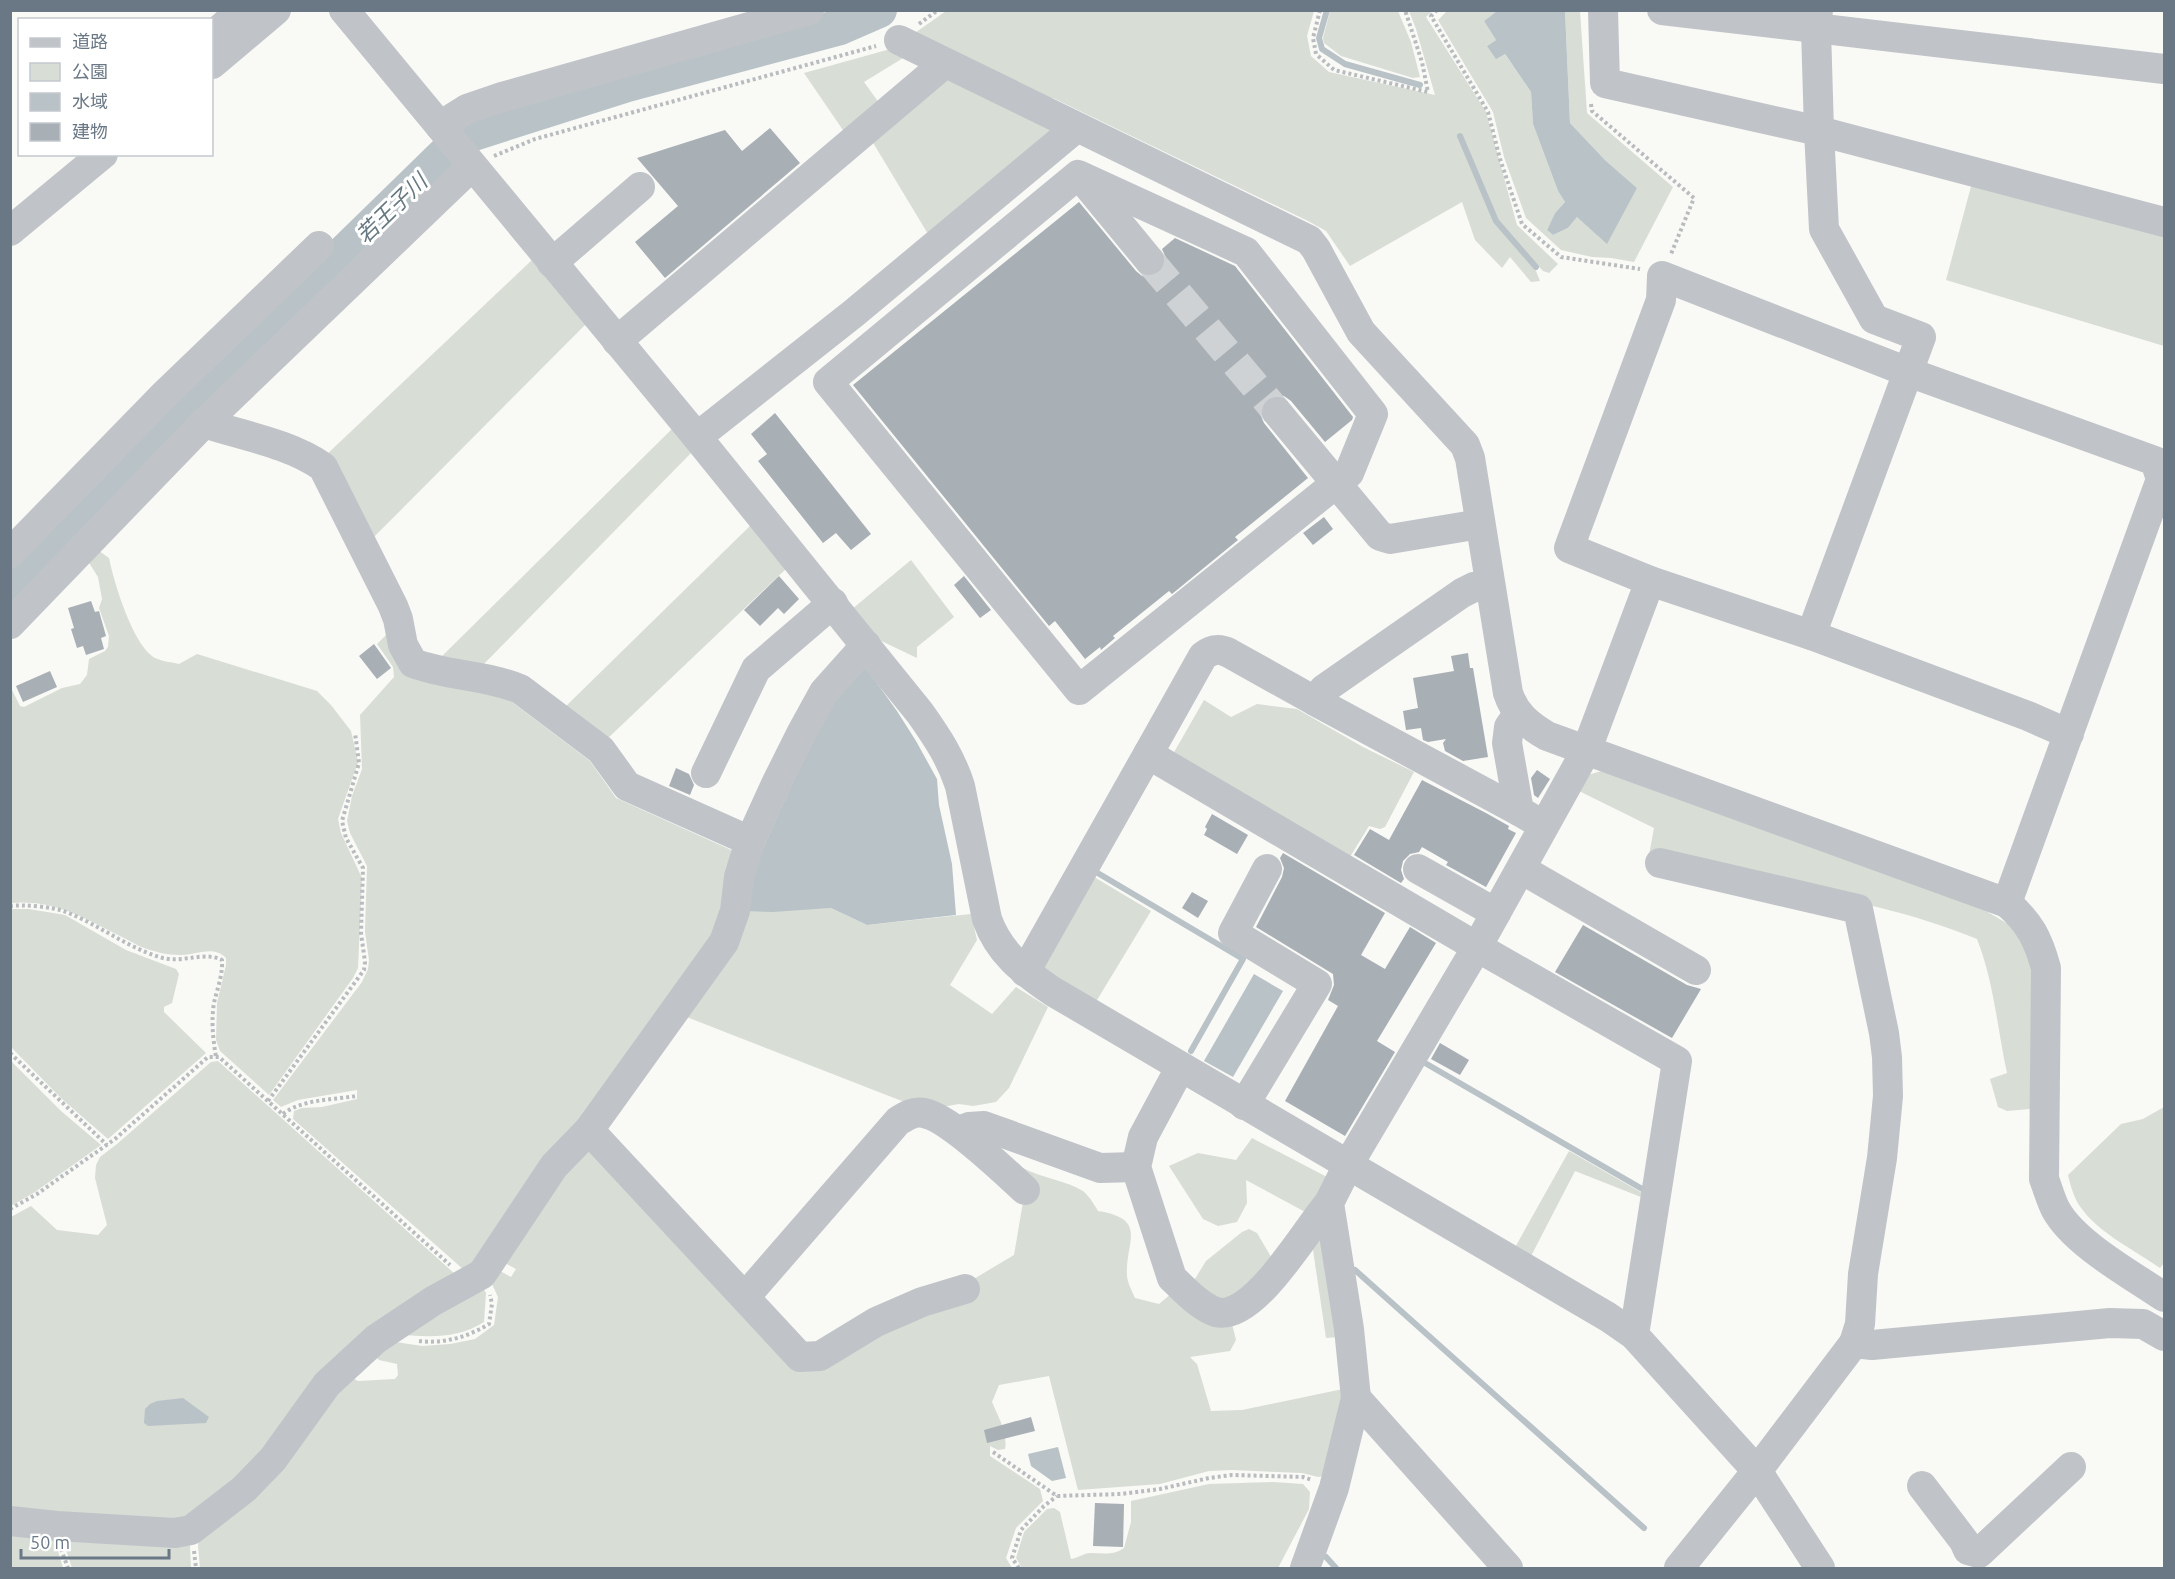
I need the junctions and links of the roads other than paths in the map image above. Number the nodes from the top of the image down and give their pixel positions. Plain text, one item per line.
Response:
1 (242, 10) edge
2 (276, 10) edge
3 (344, 10) edge
4 (809, 10) edge
5 (1602, 10) edge
6 (1662, 10) edge
7 (1817, 20) edge
8 (213, 35) edge
9 (899, 39) road end
10 (213, 63) edge
11 (945, 63) junction
12 (2164, 69) edge
13 (1076, 128) junction
14 (443, 129) junction
15 (1819, 130) junction
16 (68, 156) edge
17 (101, 156) edge
18 (470, 163) junction
19 (1078, 175) junction
20 (640, 187) dead end
21 (10, 205) edge
22 (2164, 222) edge
23 (10, 231) edge
24 (319, 246) dead end
25 (1149, 260) tunnel mouth
26 (552, 264) junction
27 (617, 341) junction
28 (1908, 372) junction
29 (1277, 412) tunnel mouth
30 (204, 423) junction
31 (697, 437) junction
32 (1336, 483) junction
33 (1480, 525) junction
34 (10, 553) edge
35 (1650, 581) junction
36 (1490, 585) junction
37 (833, 603) junction
38 (10, 624) edge
39 (1811, 635) junction
40 (866, 645) junction
41 (1315, 701) junction
42 (1518, 714) junction
43 (2069, 734) junction
44 (1587, 749) junction
45 (1148, 754) junction
46 (706, 773) dead end
47 (1532, 819) junction
48 (750, 840) junction
49 (1660, 863) dead end
50 (1267, 869) dead end
51 (1418, 869) dead end
52 (1521, 869) junction
53 (2007, 903) junction
54 (1496, 914) junction
55 (1477, 947) junction
56 (1696, 970) dead end
57 (1025, 972) junction
58 (1180, 1068) junction
59 (1244, 1105) junction
60 (589, 1130) junction
61 (958, 1131) junction
62 (1348, 1165) junction
63 (1136, 1167) junction
64 (1025, 1190) dead end
65 (1329, 1203) junction
66 (965, 1289) dead end
67 (745, 1297) junction
68 (2164, 1297) edge
69 (1634, 1335) junction
70 (2164, 1336) edge
71 (1854, 1342) junction
72 (1356, 1398) junction
73 (2071, 1467) dead end
74 (1757, 1471) junction
75 (1922, 1486) dead end
76 (10, 1521) edge
77 (1305, 1569) edge
78 (1508, 1569) edge
79 (1679, 1569) edge
80 (1820, 1569) edge

1 - 8 street
2 - 10 street
3 - 14 street
4 - 14 street
5 - 15 street
6 - 7 street
7 - 12 street
7 - 15 street
9 - 11 street
11 - 13 street
11 - 27 street
13 - 31 street
13 - 33 street
14 - 18 street
15 - 22 street
15 - 28 street
16 - 21 street
17 - 23 street
18 - 26 street
18 - 30 street
19 - 25 street
19 - 32 street
19 - 32 street
20 - 26 street
24 - 34 street
26 - 27 street
27 - 31 street
28 - 35 street
28 - 39 street
28 - 43 street
29 - 32 street
30 - 38 street
30 - 48 street
31 - 37 street
32 - 33 street
33 - 36 street
35 - 39 street
35 - 44 street
36 - 41 street
36 - 42 street
37 - 40 street
37 - 46 street
39 - 43 street
40 - 48 street
40 - 57 street
41 - 45 street
41 - 47 street
42 - 44 street
42 - 47 street
43 - 53 street
44 - 47 street
44 - 53 street
45 - 55 street
45 - 57 street
47 - 52 street
48 - 60 street
49 - 71 street
50 - 59 street
51 - 54 street
52 - 54 street
52 - 56 street
53 - 68 street
54 - 55 street
55 - 62 street
55 - 69 street
57 - 58 street
58 - 59 street
58 - 63 street
59 - 62 street
60 - 67 street
60 - 76 street
61 - 63 street
61 - 64 street
61 - 67 street
62 - 65 street
62 - 69 street
63 - 65 street
65 - 72 street
66 - 67 street
69 - 74 street
70 - 71 street
71 - 74 street
72 - 77 street
72 - 78 street
73 - 75 street
74 - 79 street
74 - 80 street

